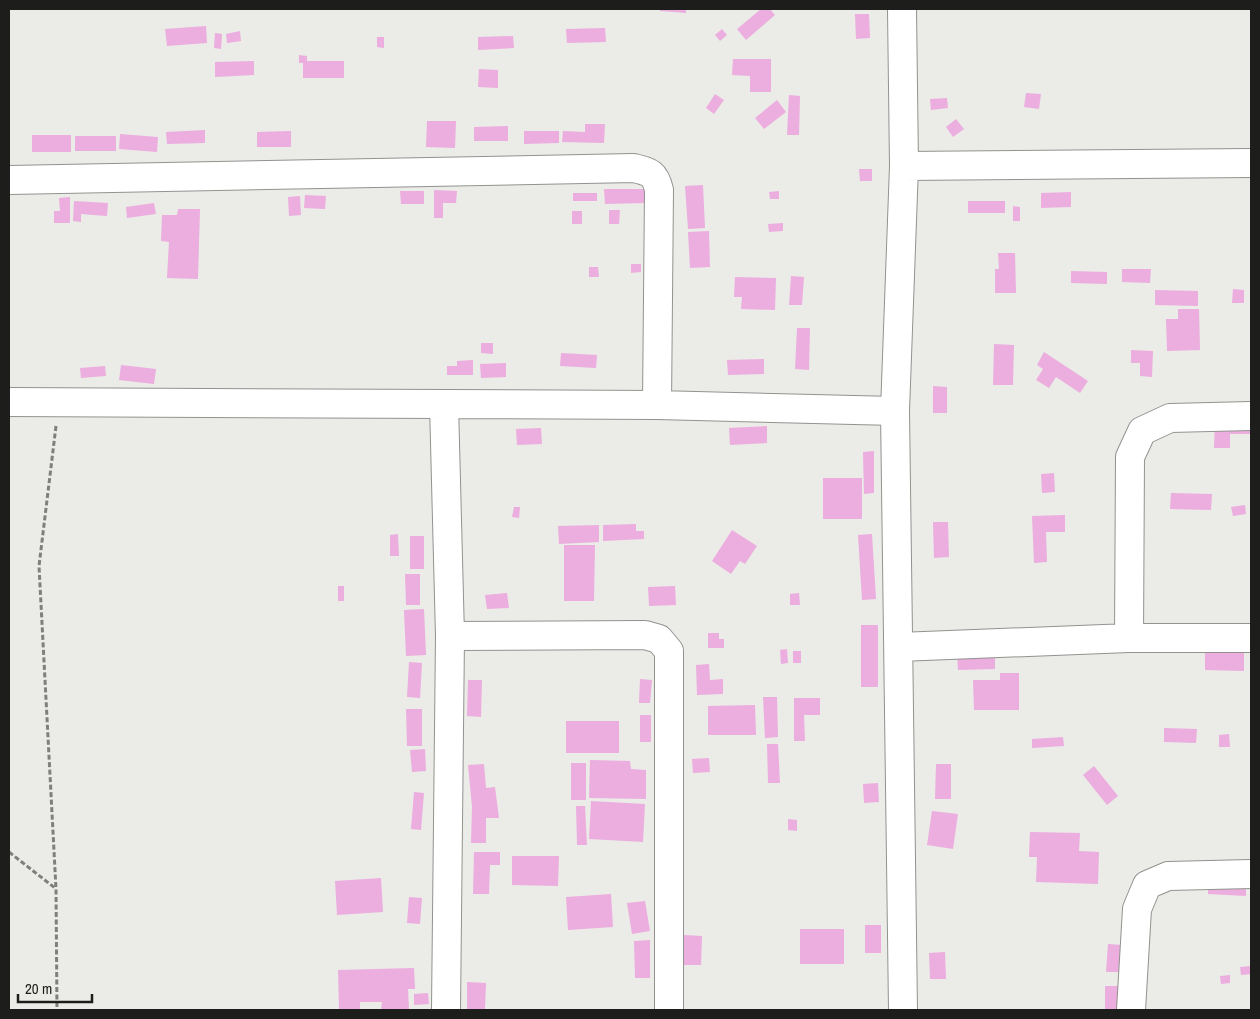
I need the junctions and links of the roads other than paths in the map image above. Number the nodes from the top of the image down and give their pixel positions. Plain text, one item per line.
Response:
1 (902, 9) edge
2 (1251, 162) edge
3 (904, 166) junction
4 (9, 180) edge
5 (9, 402) edge
6 (444, 404) junction
7 (657, 405) junction
8 (895, 411) junction
9 (1251, 416) edge
10 (450, 636) junction
11 (1129, 638) junction
12 (1251, 638) edge
13 (899, 647) junction
14 (1251, 874) edge
15 (446, 1010) edge
16 (669, 1010) edge
17 (903, 1010) edge
18 (1131, 1010) edge

1 - 3 street
2 - 3 street
3 - 8 street
4 - 7 street
5 - 6 street
6 - 7 street
6 - 10 street
7 - 8 street
8 - 13 street
9 - 11 street
10 - 15 street
10 - 16 street
11 - 12 street
11 - 13 street
13 - 17 street
14 - 18 street

